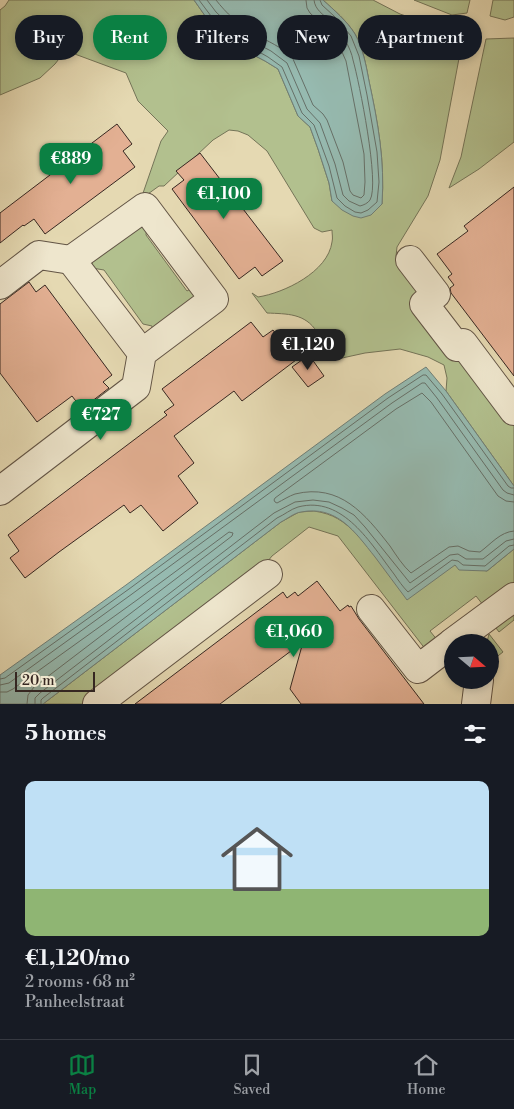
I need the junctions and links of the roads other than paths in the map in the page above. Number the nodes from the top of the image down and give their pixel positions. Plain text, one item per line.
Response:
1 (71, 260) junction
2 (410, 260) dead end
3 (0, 284) edge
4 (142, 353) junction
5 (514, 411) edge
6 (0, 491) edge
7 (268, 574) dead end
8 (514, 597) edge
9 (371, 609) dead end
10 (484, 630) edge
11 (444, 650) edge
12 (478, 689) edge
13 (97, 704) edge
14 (476, 704) edge

1 - 3 street
1 - 4 street
1 - 4 street
2 - 5 street
4 - 6 street
7 - 13 street
8 - 10 street
9 - 11 street
12 - 14 street

